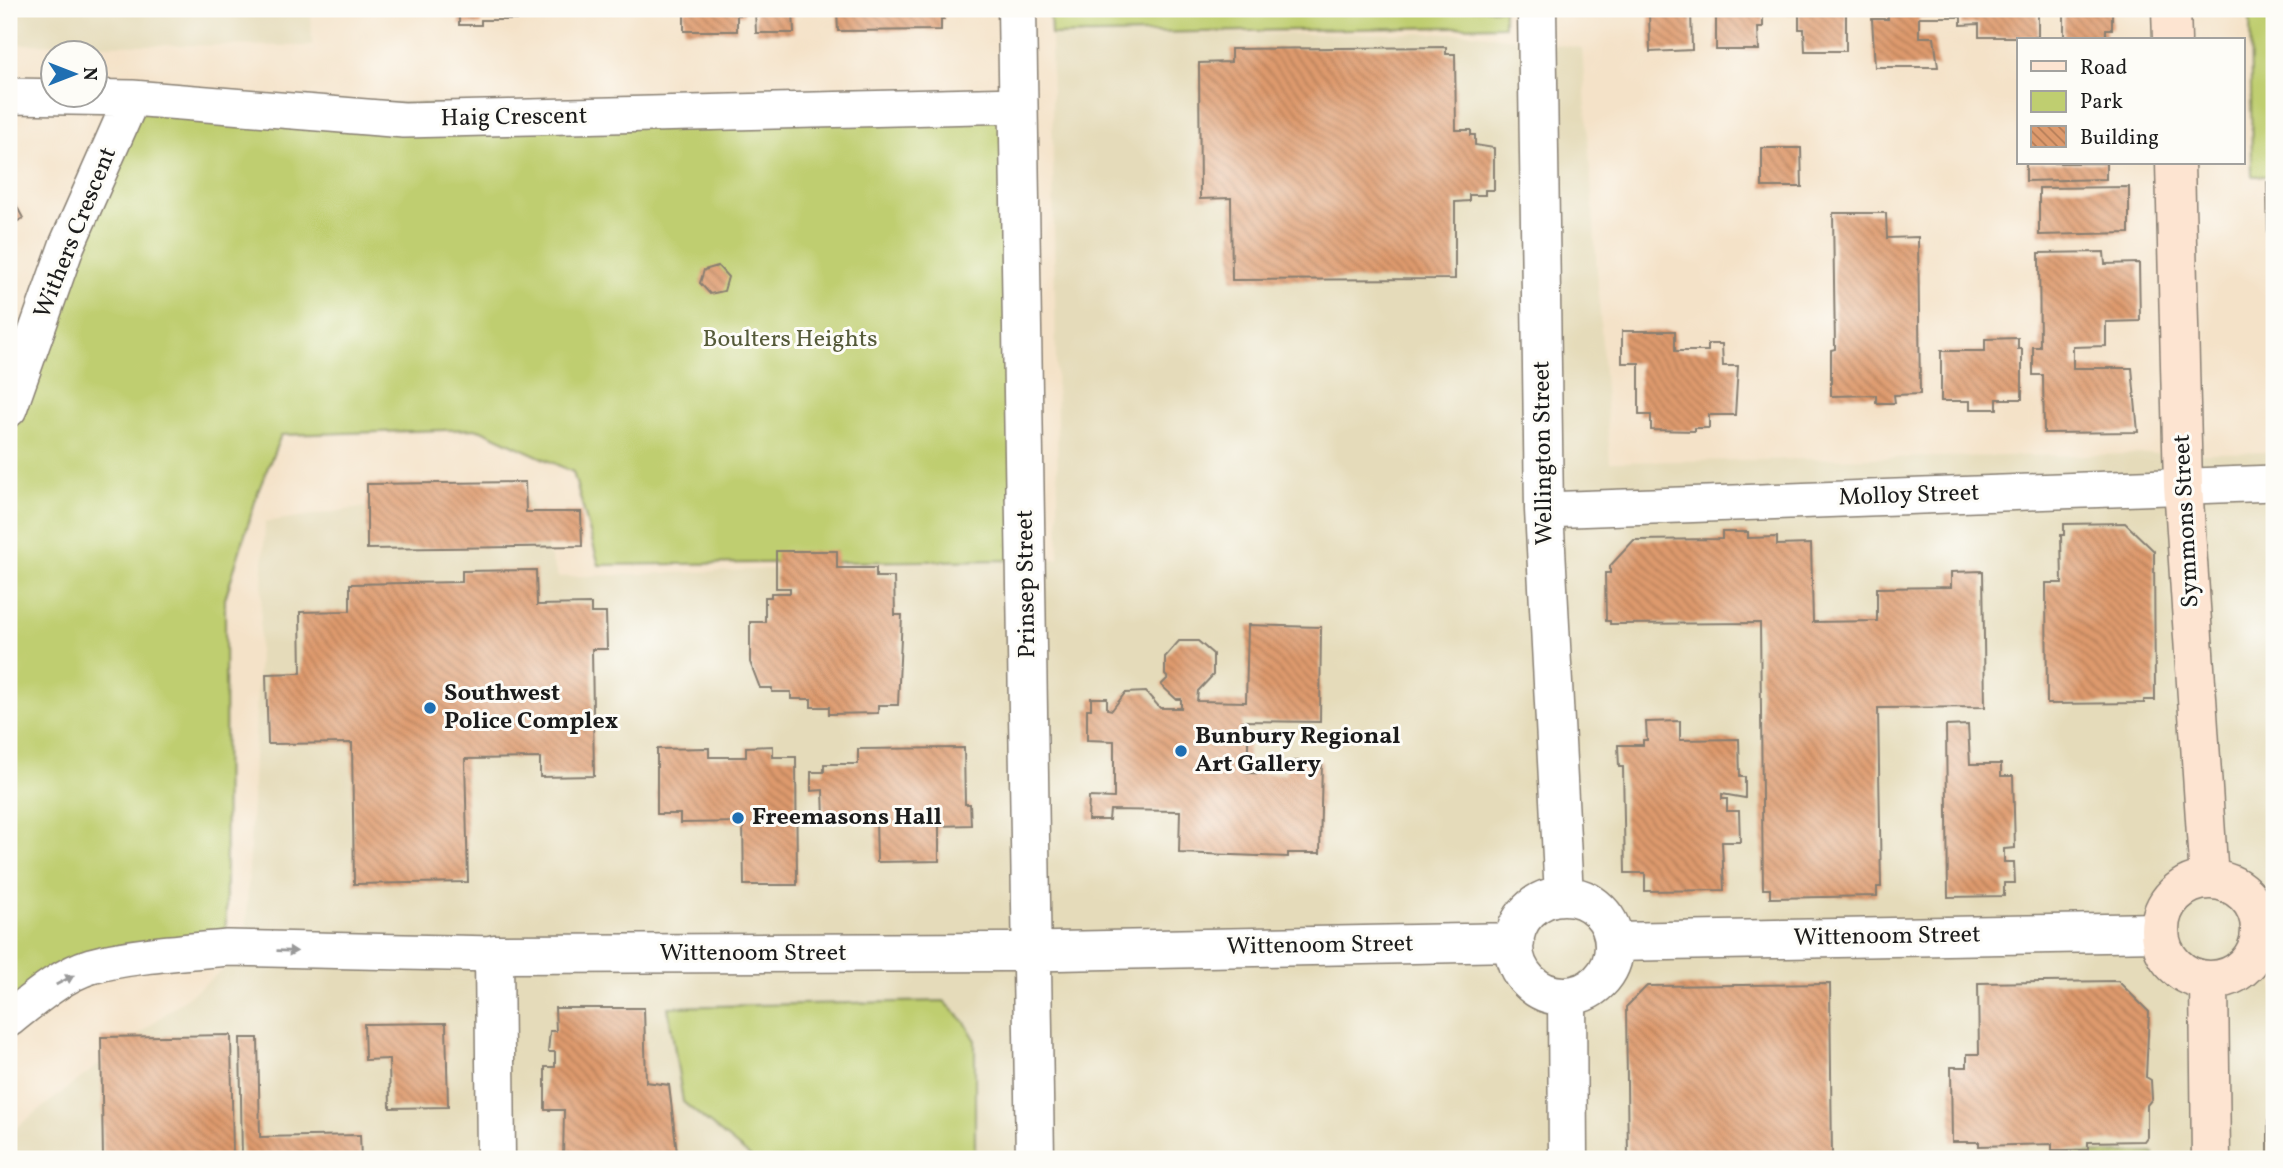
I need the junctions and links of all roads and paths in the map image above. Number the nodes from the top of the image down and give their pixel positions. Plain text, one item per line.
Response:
1 (1017, 9) edge
2 (1537, 9) edge
3 (2171, 9) edge
4 (2172, 38) edge
5 (9, 96) edge
6 (132, 98) junction
7 (1019, 105) junction
8 (2175, 164) edge
9 (9, 409) edge
10 (2274, 483) edge
11 (2183, 485) junction
12 (1544, 510) junction
13 (2208, 880) junction
14 (1564, 896) junction
15 (2267, 930) edge
16 (2159, 932) junction
17 (1614, 942) junction
18 (1515, 943) junction
19 (1032, 951) junction
20 (495, 954) junction
21 (2208, 980) junction
22 (1567, 996) junction
23 (9, 1019) edge
24 (496, 1159) edge
25 (1035, 1159) edge
26 (1568, 1159) edge
27 (2211, 1159) edge

1 - 7 street, Prinsep Street
2 - 12 street, Wellington Street
3 - 4 main road
5 - 6 street, Haig Crescent
6 - 7 street, Haig Crescent
6 - 9 street, Withers Crescent
7 - 19 street, Prinsep Street
8 - 11 main road, Symmons Street
10 - 11 street, Molloy Street
11 - 12 street, Molloy Street
11 - 13 main road, Symmons Street
12 - 14 street, Wellington Street
13 - 15 main road
13 - 16 main road
14 - 17 street
14 - 18 street
15 - 21 main road
16 - 17 street, Wittenoom Street
16 - 21 main road
17 - 22 street
18 - 19 street, Wittenoom Street
18 - 22 street
19 - 20 street, Wittenoom Street
19 - 25 street, Prinsep Street
23 -> 20 street, Wittenoom Street
20 - 24 street
21 - 27 main road
22 - 26 street

